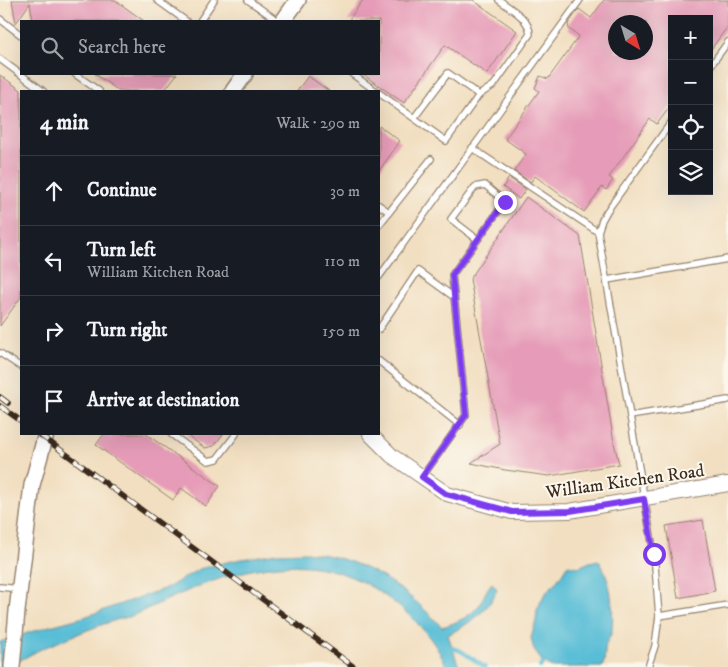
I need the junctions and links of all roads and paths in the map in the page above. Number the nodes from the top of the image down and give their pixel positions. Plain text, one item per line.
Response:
1 (157, 0) edge
2 (214, 0) edge
3 (248, 0) edge
4 (298, 0) edge
5 (580, 0) edge
6 (502, 1) edge
7 (0, 19) edge
8 (185, 20) edge
9 (201, 20) edge
10 (277, 20) edge
11 (284, 20) edge
12 (20, 34) edge
13 (728, 42) edge
14 (0, 58) edge
15 (713, 63) edge
16 (20, 73) edge
17 (23, 75) edge
18 (76, 75) edge
19 (244, 75) edge
20 (353, 75) edge
21 (43, 90) edge
22 (98, 90) edge
23 (234, 90) edge
24 (374, 90) edge
25 (380, 94) edge
26 (479, 95) junction
27 (414, 118) junction
28 (668, 127) edge
29 (472, 148) junction
30 (431, 159) dead end
31 (380, 206) edge
32 (389, 212) junction
33 (380, 224) edge
34 (598, 232) junction
35 (478, 240) junction
36 (728, 259) edge
37 (380, 276) edge
38 (607, 280) junction
39 (454, 297) junction
40 (380, 328) edge
41 (0, 353) edge
42 (380, 363) edge
43 (20, 366) edge
44 (728, 400) edge
45 (630, 416) junction
46 (460, 424) junction
47 (46, 435) edge
48 (172, 435) edge
49 (235, 435) edge
50 (371, 435) edge
51 (422, 477) junction
52 (728, 484) edge
53 (644, 499) junction
54 (0, 587) edge
55 (20, 589) junction
56 (728, 605) edge
57 (659, 616) junction
58 (12, 667) edge
59 (648, 667) edge

1 - 8 lane
2 - 9 lane
3 - 10 lane
4 - 11 main road
5 - 29 lane
6 - 26 lane
7 - 12 lane
13 - 15 lane
14 - 16 lane
17 - 21 lane
18 - 22 lane
19 - 23 main road
20 - 24 lane
25 - 27 lane
26 - 27 lane
26 - 27 lane
28 - 34 lane
29 - 34 lane
29 - 37 lane
30 - 32 lane
31 - 32 lane
32 - 33 lane
34 - 38 lane
35 - 35 lane
35 - 39 lane
36 - 38 lane
38 - 45 lane
39 - 40 lane
39 - 46 lane
41 - 43 lane
42 - 46 lane
44 - 45 lane
45 - 53 lane
46 - 51 lane
47 - 55 main road
48 - 49 lane
50 - 51 street, William Kitchen Road
51 - 53 street, William Kitchen Road
52 - 53 street, William Kitchen Road
53 - 57 lane
54 - 55 lane
55 - 58 main road
56 - 57 lane
57 - 59 lane

